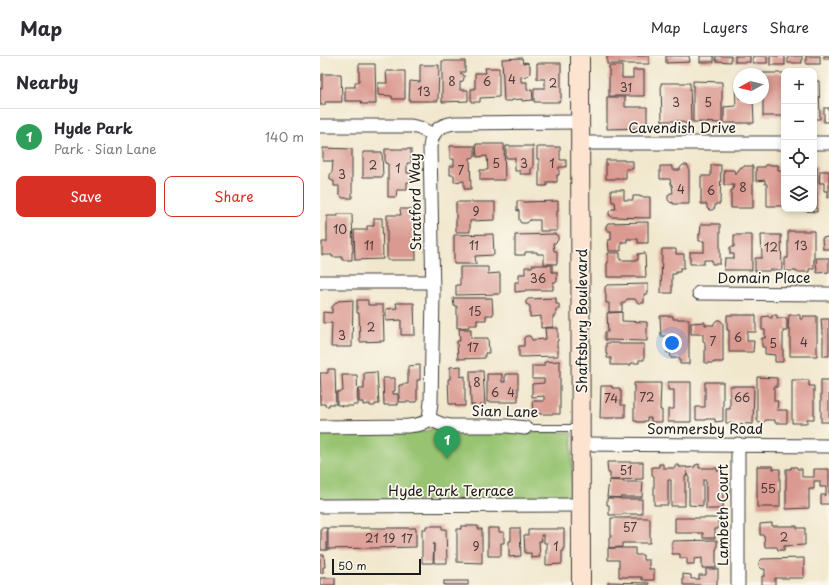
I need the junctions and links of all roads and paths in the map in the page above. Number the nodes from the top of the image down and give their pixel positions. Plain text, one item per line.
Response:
1 (580, 56) edge
2 (580, 122) junction
3 (320, 126) edge
4 (434, 135) junction
5 (580, 143) junction
6 (817, 143) edge
7 (829, 143) edge
8 (781, 144) edge
9 (320, 282) edge
10 (432, 282) junction
11 (699, 293) dead end
12 (829, 294) edge
13 (429, 419) junction
14 (320, 427) edge
15 (526, 428) joint
16 (581, 436) junction
17 (738, 444) junction
18 (829, 446) edge
19 (581, 505) junction
20 (320, 506) edge
21 (581, 585) edge
22 (738, 585) edge

1 - 2 street, Shaftsbury Boulevard
2 - 4 street
2 - 5 street, Shaftsbury Boulevard
3 - 4 street
4 - 10 street, Stratford Way
5 - 8 street, Cavendish Drive
5 - 16 street, Shaftsbury Boulevard
6 - 7 street
9 - 10 street
10 - 13 street, Stratford Way
11 - 12 street, Domain Place
13 - 14 street
13 - 15 street, Sian Lane
15 - 16 lane, Sian Lane
16 - 17 street, Sommersby Road
16 - 19 street, Shaftsbury Boulevard
17 - 18 street, Sommersby Road
17 - 22 street, Lambeth Court
19 - 20 street, Hyde Park Terrace
19 - 21 street, Shaftsbury Boulevard

